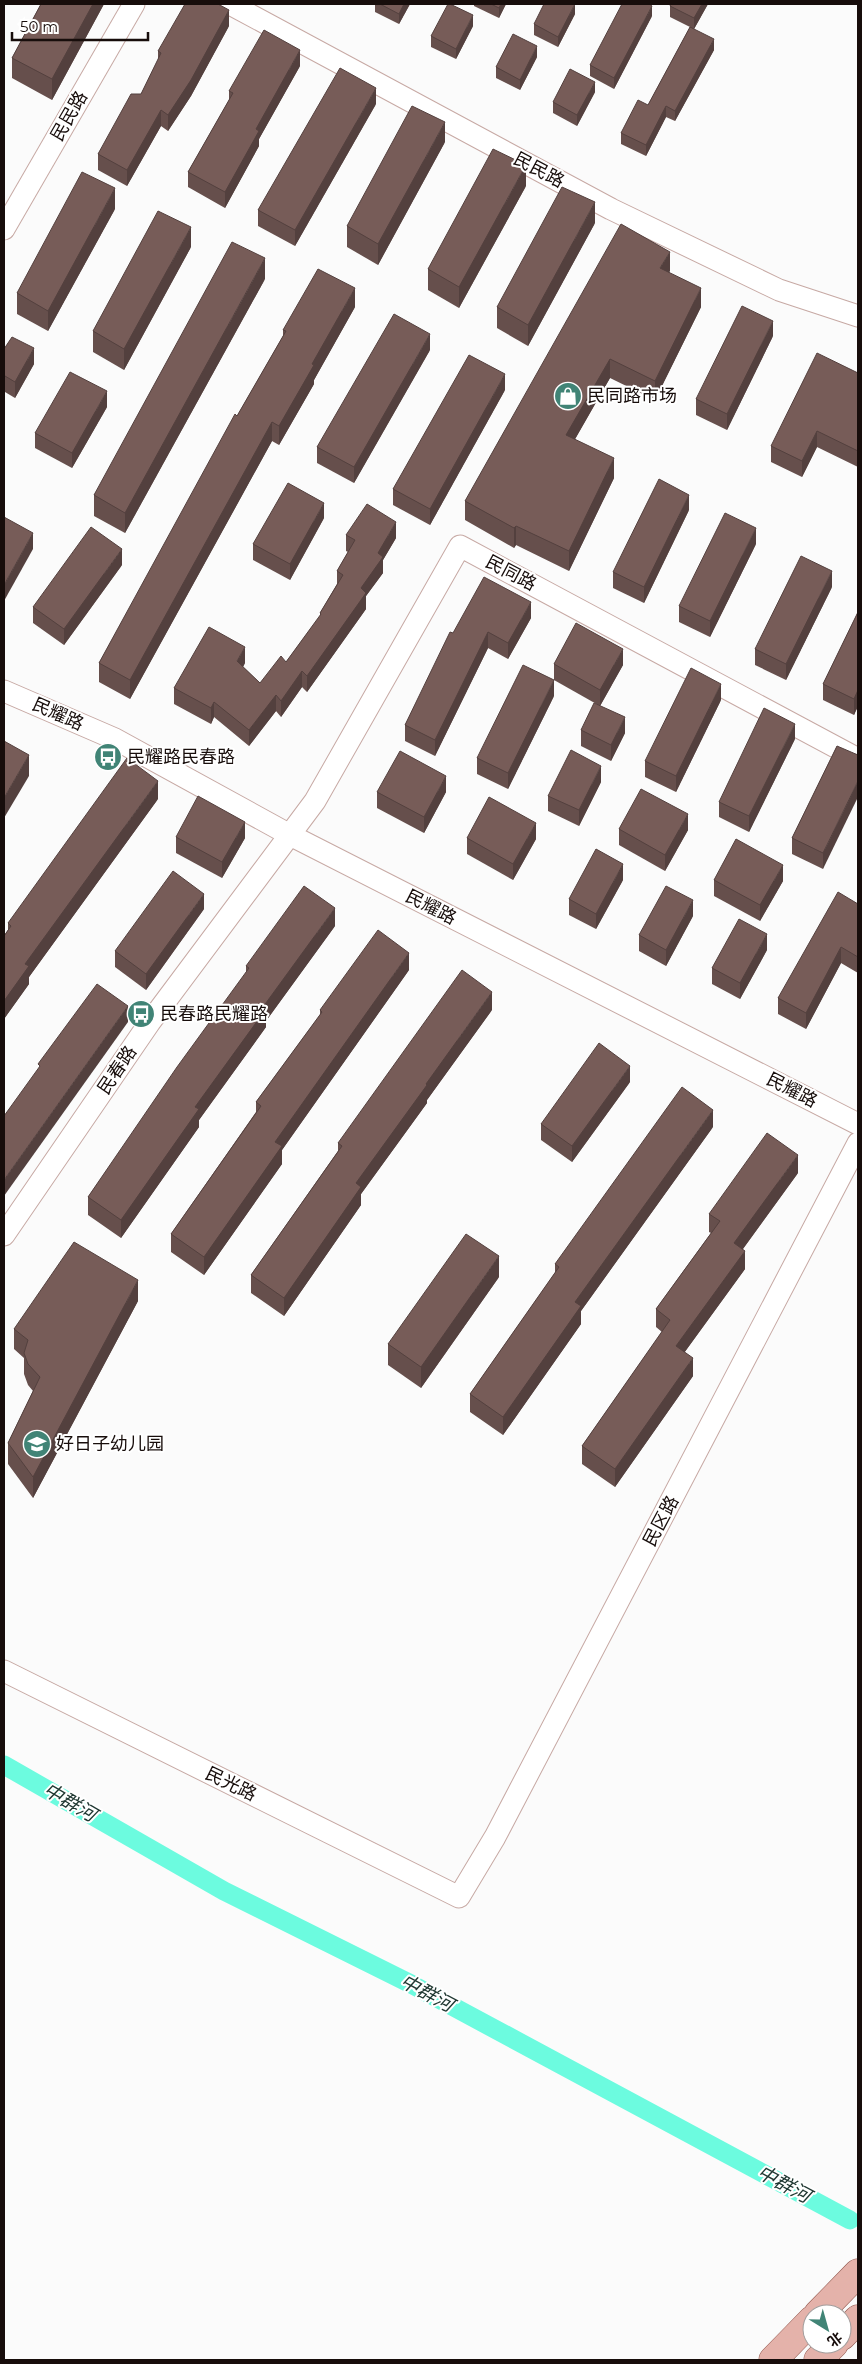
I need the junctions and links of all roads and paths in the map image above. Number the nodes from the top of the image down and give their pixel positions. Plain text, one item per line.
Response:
1 (134, 4) edge
2 (230, 4) edge
3 (4, 229) edge
4 (858, 316) edge
5 (4, 691) edge
6 (858, 759) edge
7 (290, 835) junction
8 (858, 1124) edge
9 (858, 1143) edge
10 (4, 1235) edge
11 (4, 1671) edge
12 (459, 1897) joint
13 (858, 2273) edge
14 (828, 2304) edge
15 (802, 2330) edge
16 (773, 2360) edge

1 - 3 street, 民民路
2 - 4 street, 民民路
5 - 7 street, 民耀路
6 - 7 street, 民同路
7 - 8 street, 民耀路
7 - 10 street, 民春路
9 - 12 street, 民区路
11 - 12 street, 民光路
13 - 14 main road
15 - 16 main road

